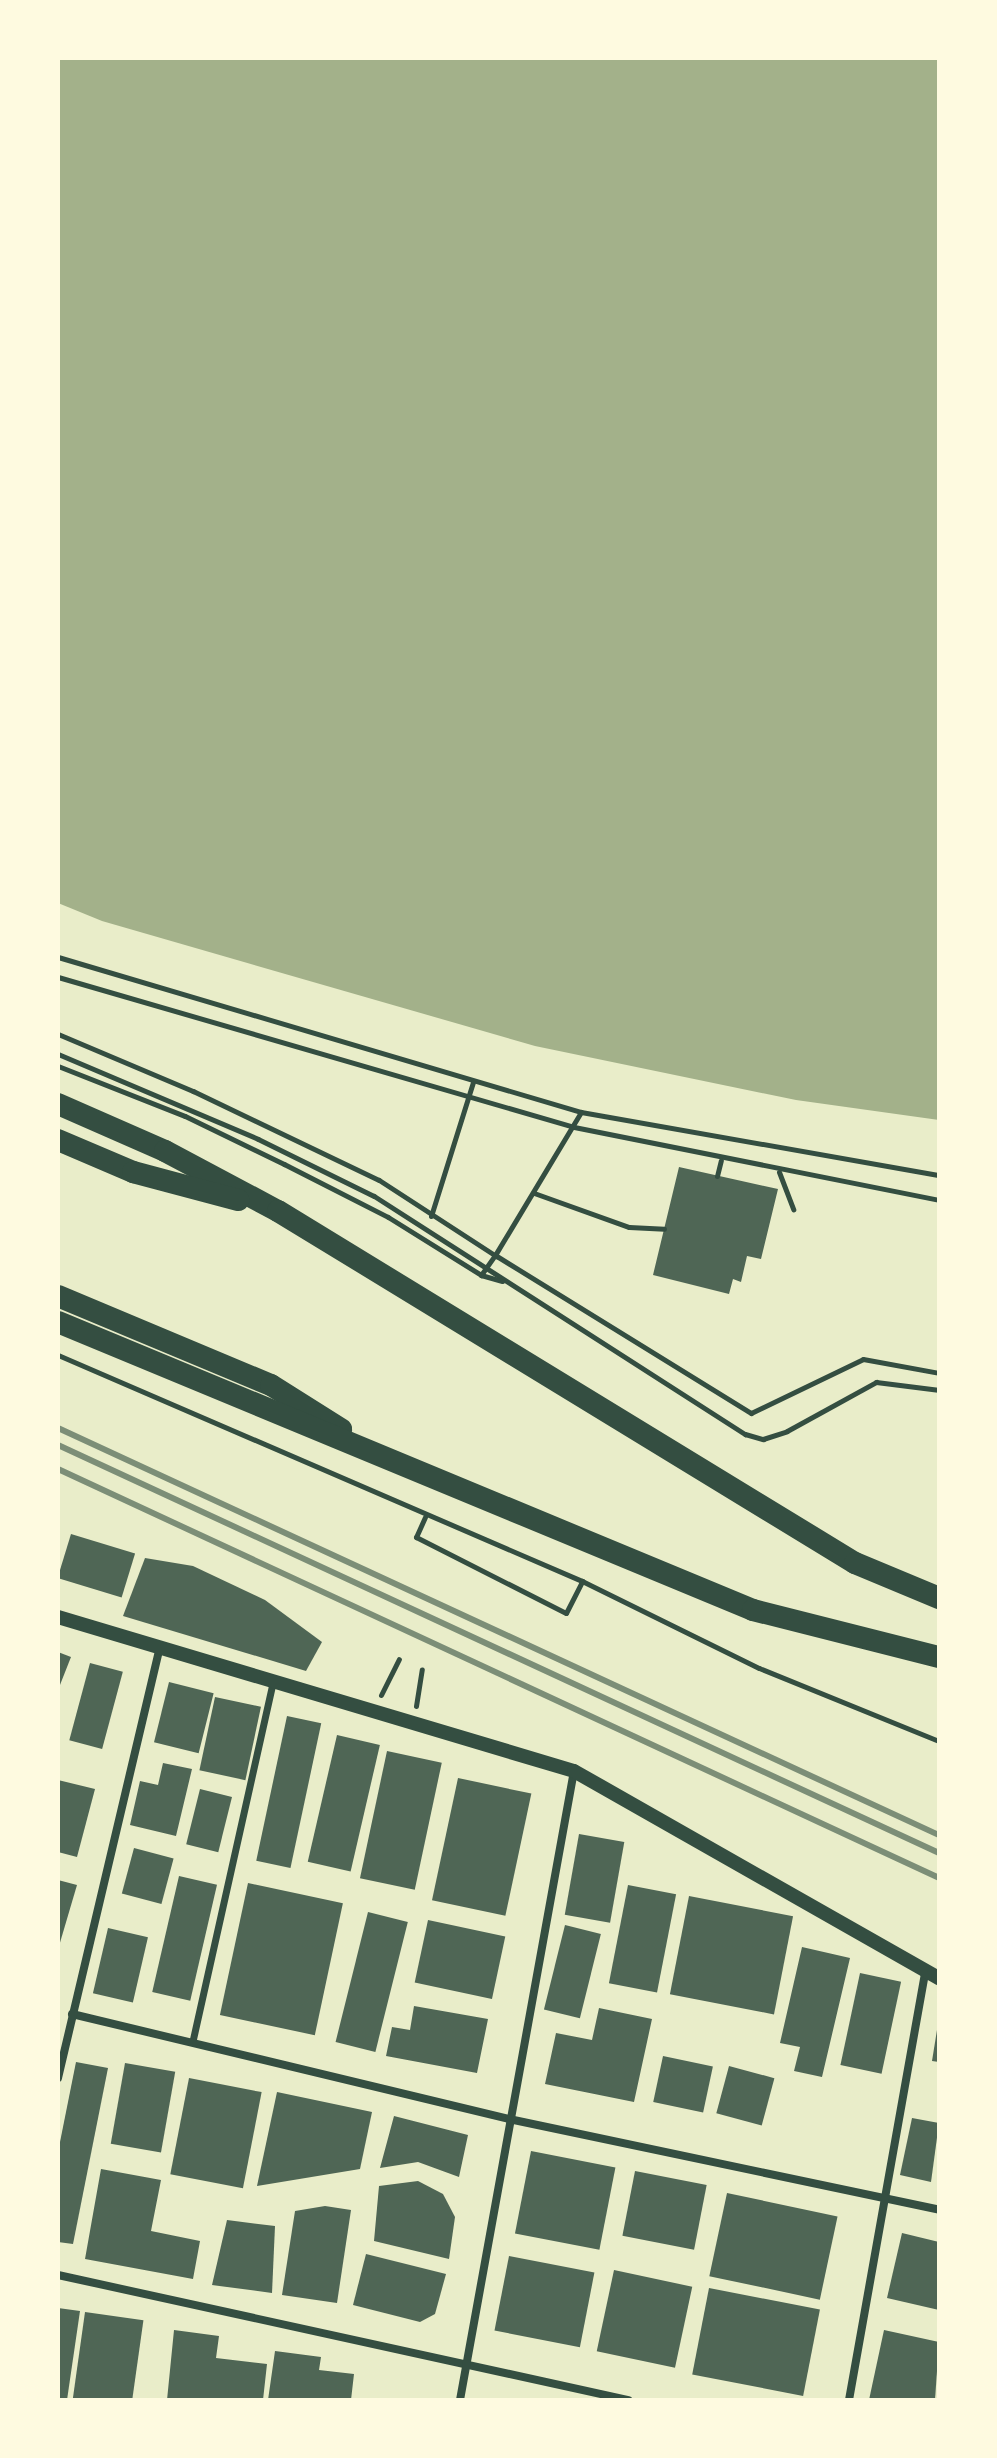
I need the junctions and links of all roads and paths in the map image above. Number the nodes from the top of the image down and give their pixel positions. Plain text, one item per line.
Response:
1 (58, 957) edge
2 (58, 977) edge
3 (58, 1034) edge
4 (58, 1054) edge
5 (58, 1066) edge
6 (473, 1082) junction
7 (467, 1100) junction
8 (58, 1104) edge
9 (581, 1112) junction
10 (574, 1127) junction
11 (58, 1140) edge
12 (721, 1160) junction
13 (779, 1172) junction
14 (939, 1175) edge
15 (717, 1176) dead end
16 (534, 1193) junction
17 (939, 1200) edge
18 (793, 1209) dead end
19 (278, 1211) junction
20 (431, 1216) junction
21 (664, 1229) dead end
22 (495, 1255) junction
23 (487, 1267) junction
24 (524, 1273) dead end
25 (481, 1275) junction
26 (507, 1282) junction
27 (58, 1296) edge
28 (58, 1322) edge
29 (58, 1355) edge
30 (939, 1373) edge
31 (939, 1390) edge
32 (392, 1462) junction
33 (425, 1517) junction
34 (582, 1581) junction
35 (939, 1598) edge
36 (58, 1617) edge
37 (160, 1648) junction
38 (939, 1657) edge
39 (399, 1659) dead end
40 (422, 1669) dead end
41 (393, 1672) dead end
42 (273, 1679) junction
43 (414, 1722) junction
44 (939, 1741) edge
45 (574, 1771) junction
46 (932, 1976) edge
47 (72, 2014) junction
48 (193, 2039) junction
49 (58, 2078) edge
50 (509, 2119) junction
51 (883, 2197) junction
52 (939, 2210) edge
53 (58, 2275) edge
54 (467, 2363) junction
55 (460, 2400) edge
56 (628, 2400) edge
57 (849, 2400) edge

1 - 6 path
2 - 7 path
3 - 20 path
4 - 23 path
5 - 25 path
6 - 7 path
6 - 9 path
7 - 10 path
7 - 20 path
8 - 19 highway
9 - 10 path
9 - 14 path
10 - 12 path
10 - 16 path
11 - 19 highway
12 - 13 path
12 - 15 path
13 - 17 path
13 - 18 path
16 - 21 path
16 - 22 path
19 - 35 highway
20 - 22 path
22 - 23 path
22 - 24 path
22 - 30 path
23 - 25 path
23 - 26 path
25 - 26 path
26 - 31 path
27 - 32 highway
28 - 32 highway
29 - 33 path
32 - 38 highway
33 - 34 path
33 - 34 path
34 - 44 path
36 - 37 street
37 - 42 street
37 - 47 street
39 - 41 path
40 - 43 path
42 - 43 street
42 - 48 street
43 - 45 street
45 - 46 street
45 - 50 street
46 - 51 street
47 - 48 street
47 - 49 street
48 - 50 street
50 - 51 street
50 - 54 street
51 - 52 street
51 - 57 street
53 - 54 street
54 - 55 street
54 - 56 street

